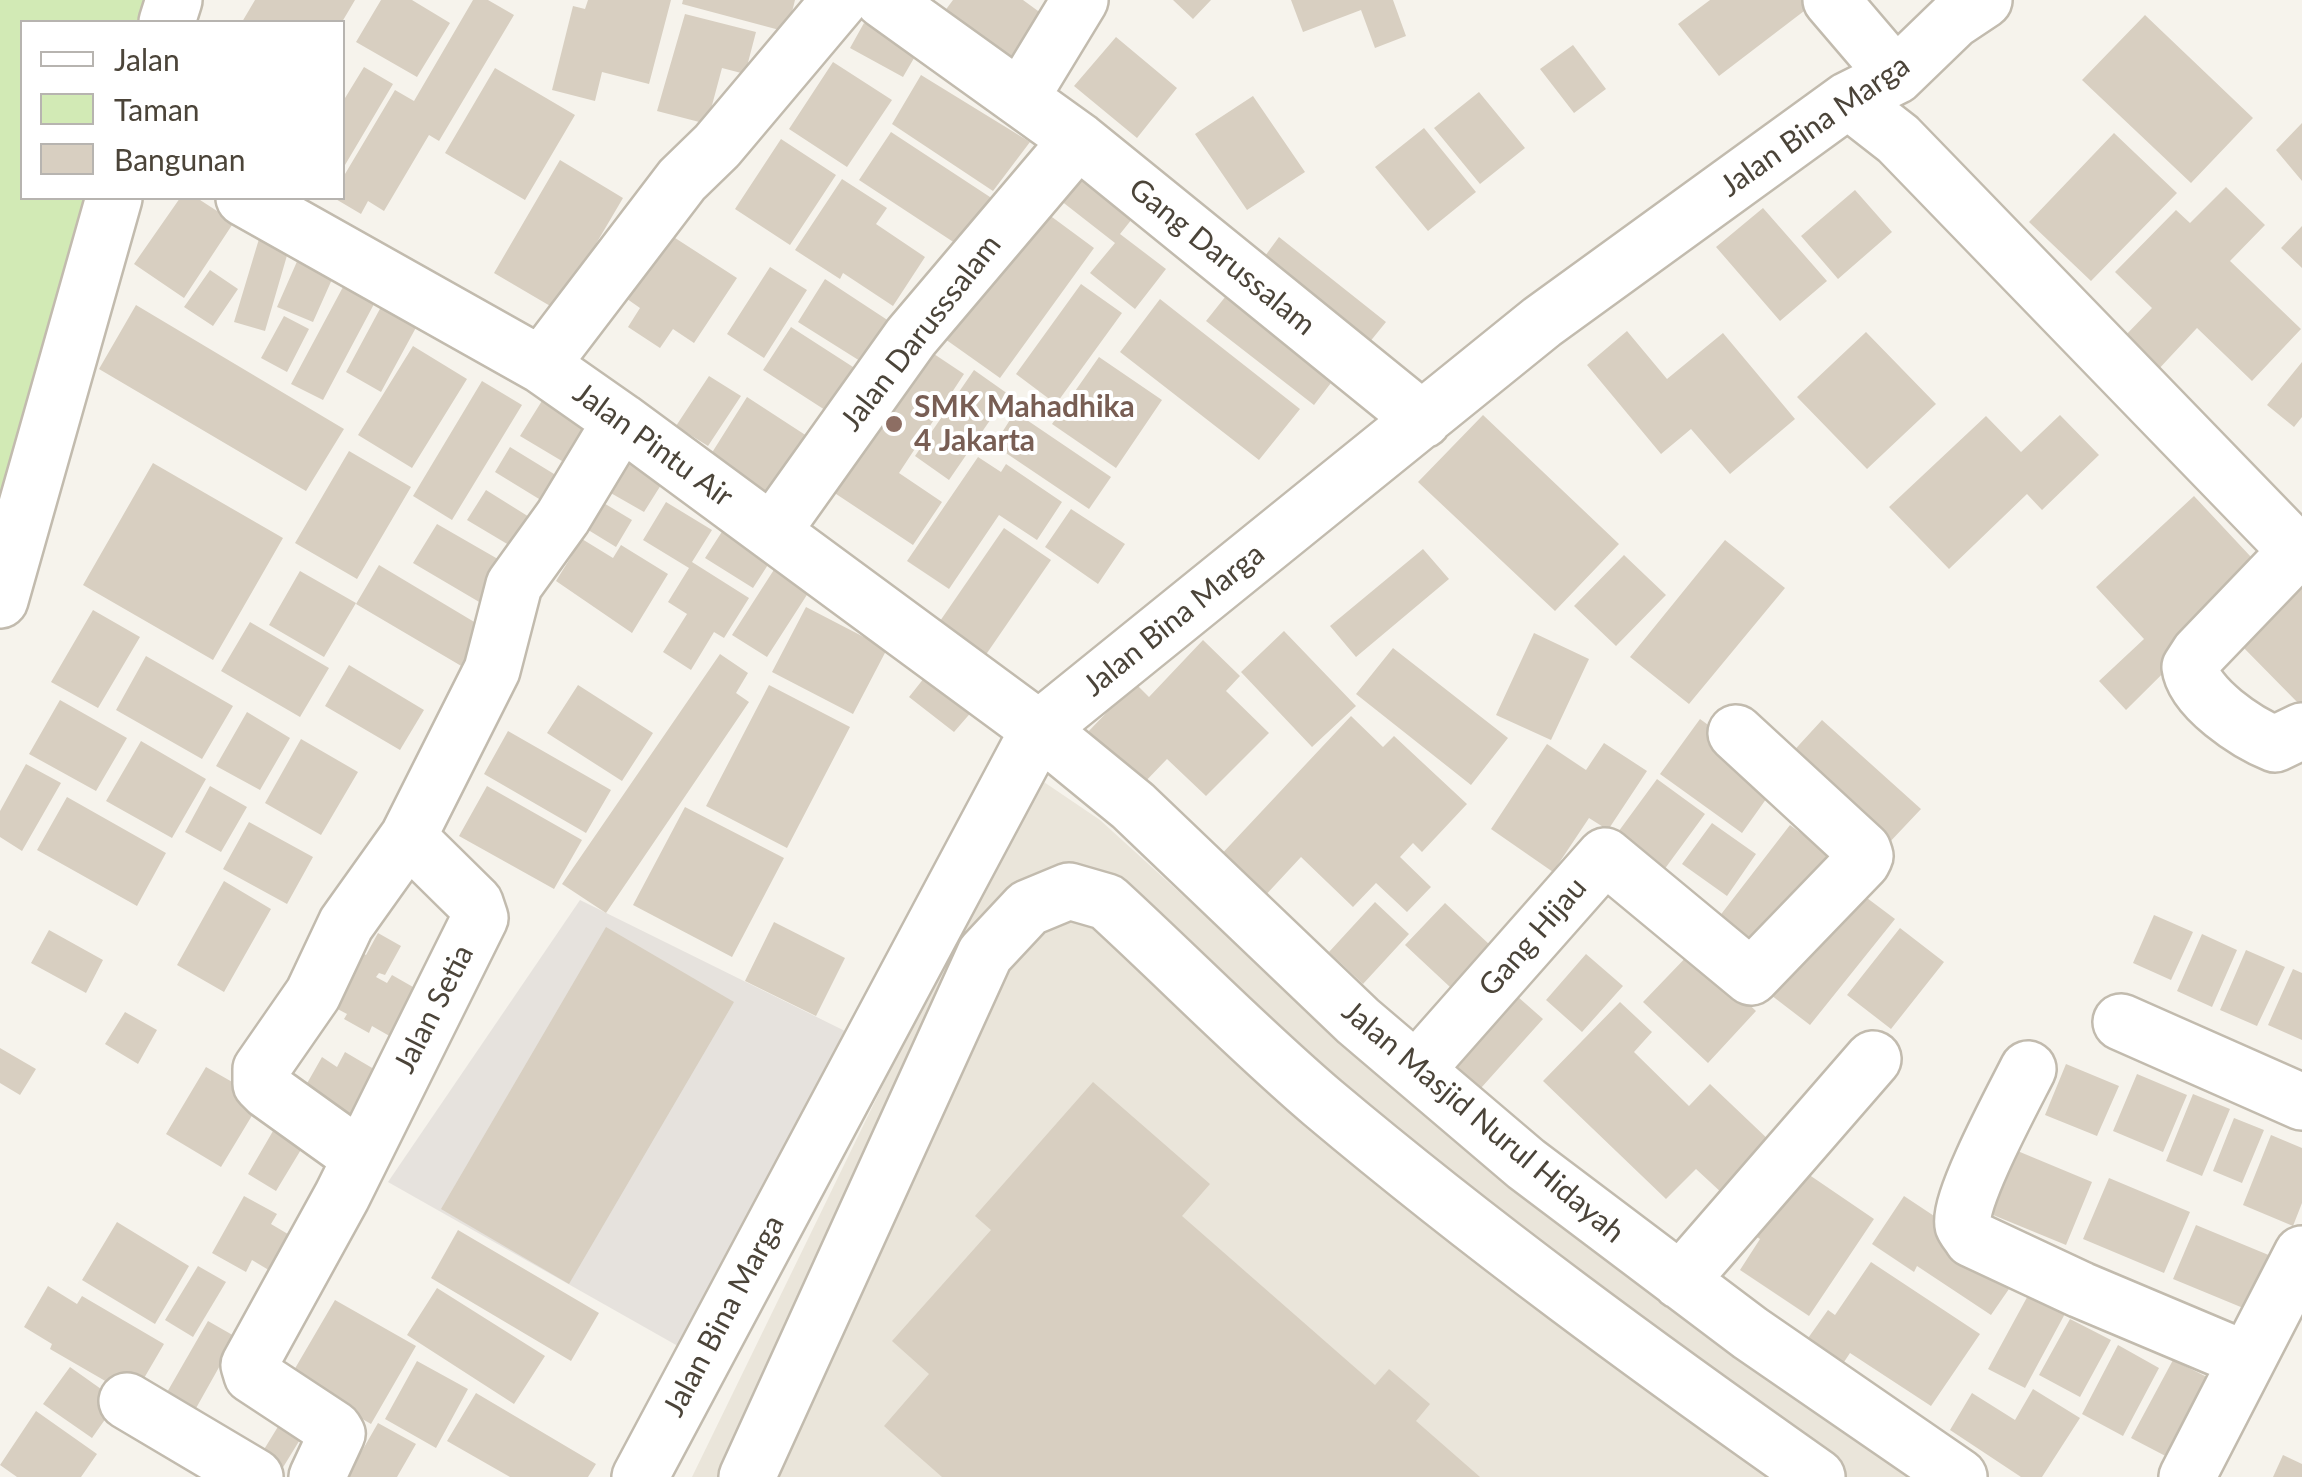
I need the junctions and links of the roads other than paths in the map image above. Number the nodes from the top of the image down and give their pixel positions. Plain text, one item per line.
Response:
1 (840, 0) edge
2 (884, 0) edge
3 (1080, 0) edge
4 (1830, 0) edge
5 (1984, 0) edge
6 (1896, 76) junction
7 (1020, 97) junction
8 (1848, 100) junction
9 (1078, 140) junction
10 (113, 200) edge
11 (248, 200) edge
12 (541, 365) junction
13 (1422, 420) junction
14 (621, 421) junction
15 (772, 532) junction
16 (2300, 553) edge
17 (0, 600) edge
18 (1038, 730) junction
19 (2302, 730) edge
20 (1736, 733) dead end
21 (408, 838) junction
22 (2121, 1022) dead end
23 (1874, 1059) dead end
24 (2028, 1069) dead end
25 (1416, 1070) junction
26 (2302, 1102) edge
27 (360, 1156) junction
28 (2302, 1254) edge
29 (1680, 1282) junction
30 (2247, 1360) junction
31 (127, 1401) dead end
32 (232, 1472) edge
33 (317, 1477) edge
34 (640, 1477) edge
35 (746, 1477) edge
36 (1817, 1477) edge
37 (1959, 1477) edge
38 (2186, 1477) edge

1 - 12 street
2 - 7 street, Gang Darussalam
3 - 7 street
4 - 6 street
5 - 6 street, Jalan Bina Marga
6 - 8 street, Jalan Bina Marga
7 - 9 street, Gang Darussalam
8 - 13 street, Jalan Bina Marga
8 - 16 street
9 - 13 street, Gang Darussalam
9 - 15 street, Jalan Darusssalam
10 - 17 street
11 - 12 street, Jalan Pintu Air
12 - 14 street, Jalan Pintu Air
13 - 18 street, Jalan Bina Marga
14 - 15 street, Jalan Pintu Air
14 - 21 street
15 - 18 street, Jalan Pintu Air
16 - 19 street
18 - 25 street, Jalan Masjid Nurul Hidayah
18 - 34 street, Jalan Bina Marga
20 - 25 street, Gang Hijau
21 - 27 street, Jalan Setia
21 - 27 street
22 - 26 street
23 - 29 street
24 - 30 street
25 - 29 street, Jalan Masjid Nurul Hidayah
27 - 33 street, Jalan Setia
28 - 30 street
29 - 37 street, Jalan Masjid Nurul Hidayah
30 - 38 street
31 - 32 street
35 - 36 street

